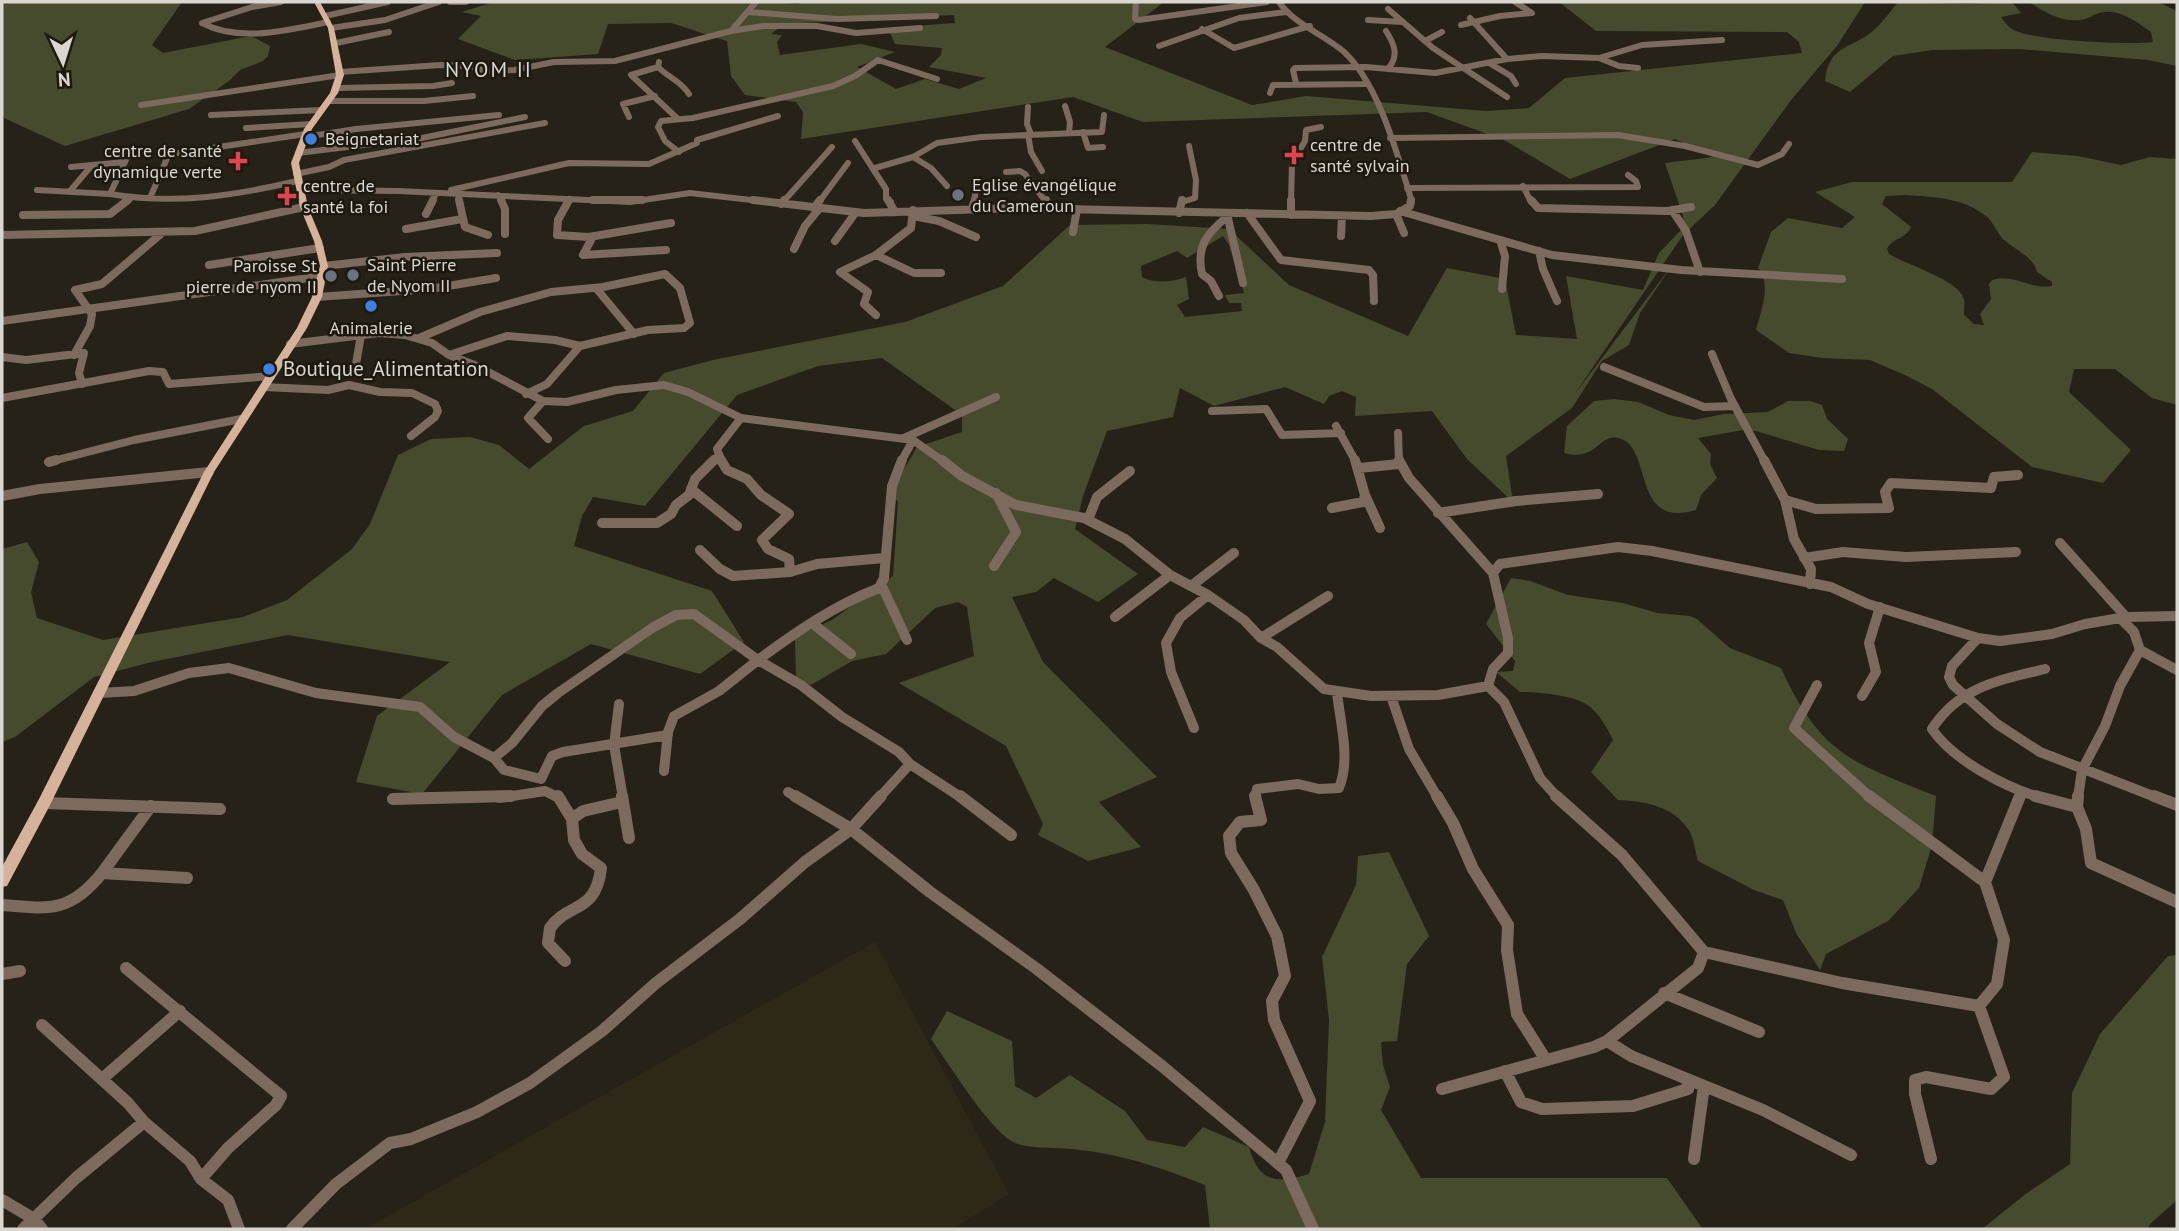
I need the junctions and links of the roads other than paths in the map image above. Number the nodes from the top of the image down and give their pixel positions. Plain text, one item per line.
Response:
1 (281, 2) edge
2 (317, 2) edge
3 (388, 2) edge
4 (439, 2) edge
5 (450, 2) edge
6 (466, 2) edge
7 (757, 2) edge
8 (1136, 2) edge
9 (1267, 2) edge
10 (1279, 2) edge
11 (1515, 2) edge
12 (1388, 9) dead end
13 (748, 12) junction
14 (1286, 12) junction
15 (936, 16) dead end
16 (1471, 19) junction
17 (1368, 20) dead end
18 (328, 22) junction
19 (1404, 22) junction
20 (1461, 25) dead end
21 (1310, 26) junction
22 (920, 28) dead end
23 (1202, 29) junction
24 (731, 31) junction
25 (1387, 31) dead end
26 (389, 32) dead end
27 (1442, 32) dead end
28 (1721, 40) dead end
29 (1425, 41) junction
30 (336, 43) junction
31 (1159, 46) dead end
32 (655, 52) junction
33 (1599, 58) junction
34 (1507, 59) junction
35 (1489, 63) junction
36 (658, 67) junction
37 (1355, 67) junction
38 (1638, 68) dead end
39 (1388, 69) junction
40 (1462, 69) junction
41 (340, 74) junction
42 (937, 79) dead end
43 (452, 83) dead end
44 (1296, 83) junction
45 (1366, 84) junction
46 (1516, 84) dead end
47 (338, 88) junction
48 (1270, 93) dead end
49 (689, 94) dead end
50 (473, 96) dead end
51 (654, 96) junction
52 (1507, 97) dead end
53 (141, 105) dead end
54 (325, 105) junction
55 (1065, 106) dead end
56 (1028, 107) dead end
57 (211, 115) dead end
58 (499, 115) dead end
59 (1104, 115) dead end
60 (778, 116) dead end
61 (525, 117) dead end
62 (629, 117) dead end
63 (693, 118) junction
64 (679, 119) junction
65 (545, 122) dead end
66 (312, 124) junction
67 (1321, 127) dead end
68 (246, 128) dead end
69 (1069, 132) junction
70 (1083, 132) junction
71 (712, 134) junction
72 (1030, 134) junction
73 (305, 136) junction
74 (1390, 138) junction
75 (855, 141) dead end
76 (1789, 144) dead end
77 (1189, 146) dead end
78 (832, 147) dead end
79 (1103, 147) dead end
80 (130, 150) dead end
81 (679, 152) junction
82 (298, 153) junction
83 (913, 157) junction
84 (125, 162) junction
85 (848, 163) dead end
86 (92, 165) junction
87 (71, 167) dead end
88 (873, 169) junction
89 (1006, 172) dead end
90 (1042, 172) dead end
91 (1628, 174) dead end
92 (297, 182) junction
93 (947, 186) dead end
94 (1523, 186) junction
95 (976, 188) dead end
96 (1407, 188) junction
97 (37, 190) dead end
98 (70, 191) junction
99 (438, 193) junction
100 (110, 194) junction
101 (458, 194) junction
102 (498, 195) junction
103 (132, 197) junction
104 (150, 198) junction
105 (570, 199) junction
106 (780, 204) junction
107 (304, 207) junction
108 (1691, 207) dead end
109 (972, 208) junction
110 (816, 209) junction
111 (1046, 209) junction
112 (1077, 209) junction
113 (1672, 211) junction
114 (856, 212) junction
115 (895, 212) junction
116 (1398, 212) junction
117 (913, 213) junction
118 (1179, 213) junction
119 (1247, 213) junction
120 (426, 214) dead end
121 (23, 215) dead end
122 (1228, 215) junction
123 (1291, 215) junction
124 (1342, 217) junction
125 (462, 219) junction
126 (671, 223) dead end
127 (406, 229) dead end
128 (1073, 232) dead end
129 (162, 233) junction
130 (1404, 233) dead end
131 (505, 234) dead end
132 (2, 235) edge
133 (488, 235) dead end
134 (1341, 236) dead end
135 (589, 237) junction
136 (976, 237) dead end
137 (1500, 240) junction
138 (835, 241) dead end
139 (320, 248) junction
140 (794, 249) dead end
141 (666, 250) dead end
142 (1539, 251) junction
143 (498, 253) dead end
144 (876, 255) junction
145 (209, 265) dead end
146 (323, 271) junction
147 (1700, 272) junction
148 (941, 273) dead end
149 (496, 278) dead end
150 (1843, 279) dead end
151 (1243, 283) dead end
152 (596, 288) junction
153 (1502, 289) dead end
154 (1219, 296) dead end
155 (317, 297) junction
156 (1374, 300) dead end
157 (1557, 301) dead end
158 (90, 308) junction
159 (876, 315) dead end
160 (2, 321) edge
161 (634, 334) junction
162 (361, 335) junction
163 (419, 338) junction
164 (290, 344) junction
165 (580, 346) junction
166 (1712, 354) dead end
167 (74, 355) junction
168 (449, 355) junction
169 (2, 357) edge
170 (356, 364) dead end
171 (1604, 367) dead end
172 (271, 376) junction
173 (82, 384) junction
174 (264, 387) junction
175 (526, 394) junction
176 (996, 397) dead end
177 (2, 398) edge
178 (543, 401) junction
179 (1735, 406) junction
180 (1212, 411) dead end
181 (741, 418) junction
182 (241, 419) junction
183 (1398, 433) dead end
184 (411, 436) dead end
185 (548, 439) dead end
186 (908, 439) junction
187 (718, 456) junction
188 (49, 462) dead end
189 (1399, 464) junction
190 (1359, 468) junction
191 (1130, 471) dead end
192 (209, 472) junction
193 (2018, 475) dead end
194 (691, 489) junction
195 (996, 493) junction
196 (1598, 494) dead end
197 (1365, 495) junction
198 (2, 496) edge
199 (1786, 500) junction
200 (1332, 508) dead end
201 (1438, 513) junction
202 (1088, 520) junction
203 (602, 523) dead end
204 (737, 526) dead end
205 (1380, 528) dead end
206 (2060, 543) dead end
207 (700, 550) dead end
208 (2016, 552) dead end
209 (1234, 553) dead end
210 (884, 558) junction
211 (1804, 558) junction
212 (994, 566) dead end
213 (790, 572) junction
214 (1493, 573) junction
215 (1170, 575) junction
216 (881, 584) junction
217 (1810, 584) junction
218 (1191, 586) junction
219 (1208, 595) junction
220 (1328, 596) dead end
221 (1880, 607) junction
222 (2177, 616) edge
223 (1115, 617) dead end
224 (2123, 617) junction
225 (812, 623) junction
226 (1261, 638) junction
227 (1978, 638) junction
228 (907, 640) dead end
229 (2140, 650) junction
230 (851, 654) dead end
231 (758, 660) junction
232 (2045, 669) dead end
233 (2177, 670) edge
234 (1817, 685) dead end
235 (1488, 686) junction
236 (1337, 692) junction
237 (100, 693) junction
238 (1391, 696) junction
239 (1861, 696) dead end
240 (1965, 696) junction
241 (619, 704) dead end
242 (1194, 728) dead end
243 (668, 735) junction
244 (614, 746) junction
245 (494, 758) junction
246 (910, 764) junction
247 (2082, 769) junction
248 (664, 771) dead end
249 (788, 792) dead end
250 (2021, 793) junction
251 (393, 799) dead end
252 (622, 802) junction
253 (44, 803) junction
254 (2177, 805) edge
255 (150, 806) junction
256 (2077, 807) junction
257 (220, 809) dead end
258 (572, 819) junction
259 (852, 829) junction
260 (1011, 835) dead end
261 (629, 838) dead end
262 (103, 873) junction
263 (187, 878) dead end
264 (2, 881) edge
265 (1985, 882) junction
266 (2177, 902) edge
267 (2, 905) edge
268 (1704, 952) junction
269 (565, 961) dead end
270 (125, 968) dead end
271 (20, 971) dead end
272 (2, 974) edge
273 (1664, 993) junction
274 (1979, 1006) junction
275 (180, 1011) junction
276 (43, 1024) dead end
277 (1759, 1032) dead end
278 (1607, 1041) junction
279 (1546, 1060) junction
280 (1505, 1071) junction
281 (102, 1079) junction
282 (1688, 1079) junction
283 (1704, 1086) junction
284 (1443, 1088) dead end
285 (144, 1122) junction
286 (1851, 1155) dead end
287 (1694, 1158) dead end
288 (1931, 1159) dead end
289 (1278, 1163) junction
290 (201, 1179) junction
291 (2, 1200) edge
292 (38, 1224) edge
293 (23, 1229) edge
294 (239, 1229) edge
295 (292, 1229) edge
296 (1313, 1229) edge

1 - 18 street
2 - 18 main road
3 - 18 street
4 - 18 street
5 - 6 street
7 - 13 street
8 - 9 street
10 - 14 street
11 - 16 street
12 - 19 street
13 - 15 street
13 - 24 street
14 - 21 street
14 - 23 street
16 - 20 street
16 - 34 street
17 - 19 street
18 - 30 main road
19 - 29 street
21 - 23 street
21 - 37 street
22 - 24 street
23 - 31 street
24 - 32 street
25 - 39 street
26 - 30 street
27 - 29 street
28 - 33 street
29 - 40 street
30 - 41 main road
32 - 36 street
32 - 41 street
33 - 34 street
33 - 38 street
34 - 35 street
35 - 40 street
35 - 46 street
36 - 49 street
36 - 51 street
37 - 39 street
37 - 44 street
37 - 45 street
39 - 40 street
40 - 52 street
41 - 47 main road
41 - 53 street
42 - 63 street
43 - 47 street
44 - 45 street
44 - 48 street
45 - 74 street
47 - 54 main road
50 - 54 street
51 - 62 street
51 - 64 street
54 - 57 street
54 - 66 main road
55 - 69 street
56 - 72 street
58 - 73 street
59 - 70 street
60 - 71 street
61 - 82 street
63 - 64 street
63 - 71 street
64 - 81 street
65 - 92 street
66 - 68 street
66 - 73 main road
67 - 123 street
69 - 70 street
69 - 72 street
70 - 79 street
71 - 81 street
72 - 83 street
72 - 90 street
73 - 82 main road
73 - 104 street
74 - 76 street
74 - 96 street
75 - 88 street
77 - 118 street
78 - 106 street
80 - 84 street
81 - 99 street
82 - 92 main road
83 - 88 street
83 - 93 street
84 - 86 street
84 - 100 street
85 - 110 street
86 - 87 street
86 - 98 street
88 - 115 street
89 - 111 street
91 - 94 street
92 - 99 street
92 - 104 street
92 - 107 main road
94 - 96 street
94 - 113 street
95 - 109 street
96 - 116 street
97 - 98 street
98 - 100 street
99 - 101 street
99 - 120 street
100 - 103 street
101 - 102 street
101 - 125 street
102 - 105 street
102 - 131 street
103 - 104 street
103 - 121 street
105 - 106 street
105 - 135 street
106 - 110 street
107 - 129 street
107 - 139 main road
108 - 113 street
109 - 111 street
109 - 117 street
110 - 114 street
110 - 140 street
111 - 112 street
112 - 118 street
112 - 128 street
113 - 147 street
114 - 115 street
114 - 138 street
115 - 117 street
116 - 124 street
116 - 130 street
116 - 137 street
117 - 136 street
117 - 144 street
118 - 122 street
119 - 122 street
119 - 123 street
119 - 156 street
122 - 151 street
122 - 154 street
123 - 124 street
124 - 134 street
125 - 127 street
125 - 133 street
126 - 135 street
129 - 132 street
129 - 158 street
135 - 141 street
137 - 142 street
137 - 153 street
139 - 145 street
139 - 146 main road
142 - 147 street
142 - 157 street
143 - 146 street
144 - 148 street
144 - 159 street
146 - 155 main road
146 - 158 street
147 - 150 street
149 - 155 street
152 - 161 street
152 - 161 street
152 - 163 street
155 - 164 main road
158 - 160 street
158 - 167 street
161 - 165 street
162 - 163 street
162 - 164 street
162 - 170 street
163 - 168 street
164 - 172 main road
165 - 168 street
165 - 175 street
166 - 179 street
167 - 169 street
167 - 173 street
168 - 175 street
171 - 179 street
172 - 173 street
172 - 174 main road
173 - 177 street
174 - 182 main road
174 - 184 street
175 - 178 street
176 - 186 street
178 - 181 street
178 - 185 street
179 - 199 street
180 - 190 street
181 - 186 street
181 - 187 street
182 - 188 street
182 - 192 main road
183 - 189 street
186 - 195 street
186 - 210 street
187 - 194 street
187 - 213 street
189 - 190 street
189 - 201 street
190 - 197 street
191 - 202 street
192 - 198 street
192 - 237 main road
193 - 199 street
194 - 203 street
194 - 204 street
195 - 202 street
195 - 212 street
196 - 201 street
197 - 200 street
197 - 205 street
199 - 211 street
201 - 214 street
202 - 215 street
206 - 224 street
207 - 213 street
208 - 211 street
209 - 218 street
210 - 213 street
210 - 216 street
211 - 217 street
214 - 217 street
214 - 235 street
215 - 218 street
215 - 223 street
216 - 225 street
216 - 228 street
217 - 221 street
218 - 219 street
219 - 226 street
219 - 242 street
220 - 226 street
221 - 227 street
221 - 239 street
222 - 224 street
224 - 227 street
224 - 229 street
225 - 230 street
225 - 231 street
226 - 236 street
227 - 240 street
229 - 233 street
229 - 247 street
231 - 243 street
231 - 245 street
231 - 246 street
232 - 240 street
234 - 265 street
235 - 238 street
235 - 268 street
236 - 238 street
236 - 289 street
237 - 245 street
237 - 253 main road
238 - 279 street
240 - 247 street
240 - 250 street
241 - 244 street
243 - 244 street
243 - 248 street
244 - 245 street
244 - 252 street
246 - 259 street
246 - 260 street
247 - 254 street
247 - 256 street
249 - 259 street
250 - 256 street
250 - 265 street
251 - 258 street
252 - 258 street
252 - 261 street
253 - 255 street
253 - 264 main road
255 - 257 street
255 - 262 street
256 - 266 street
258 - 269 street
259 - 289 street
259 - 295 street
262 - 263 street
262 - 267 street
265 - 274 street
268 - 273 street
268 - 274 street
270 - 275 street
271 - 272 street
273 - 277 street
273 - 278 street
274 - 288 street
275 - 281 street
275 - 290 street
276 - 281 street
278 - 279 street
278 - 282 street
279 - 280 street
280 - 282 street
280 - 284 street
281 - 285 street
282 - 283 street
283 - 286 street
283 - 287 street
285 - 290 street
285 - 292 street
289 - 296 street
290 - 294 street
291 - 292 street
292 - 293 street

